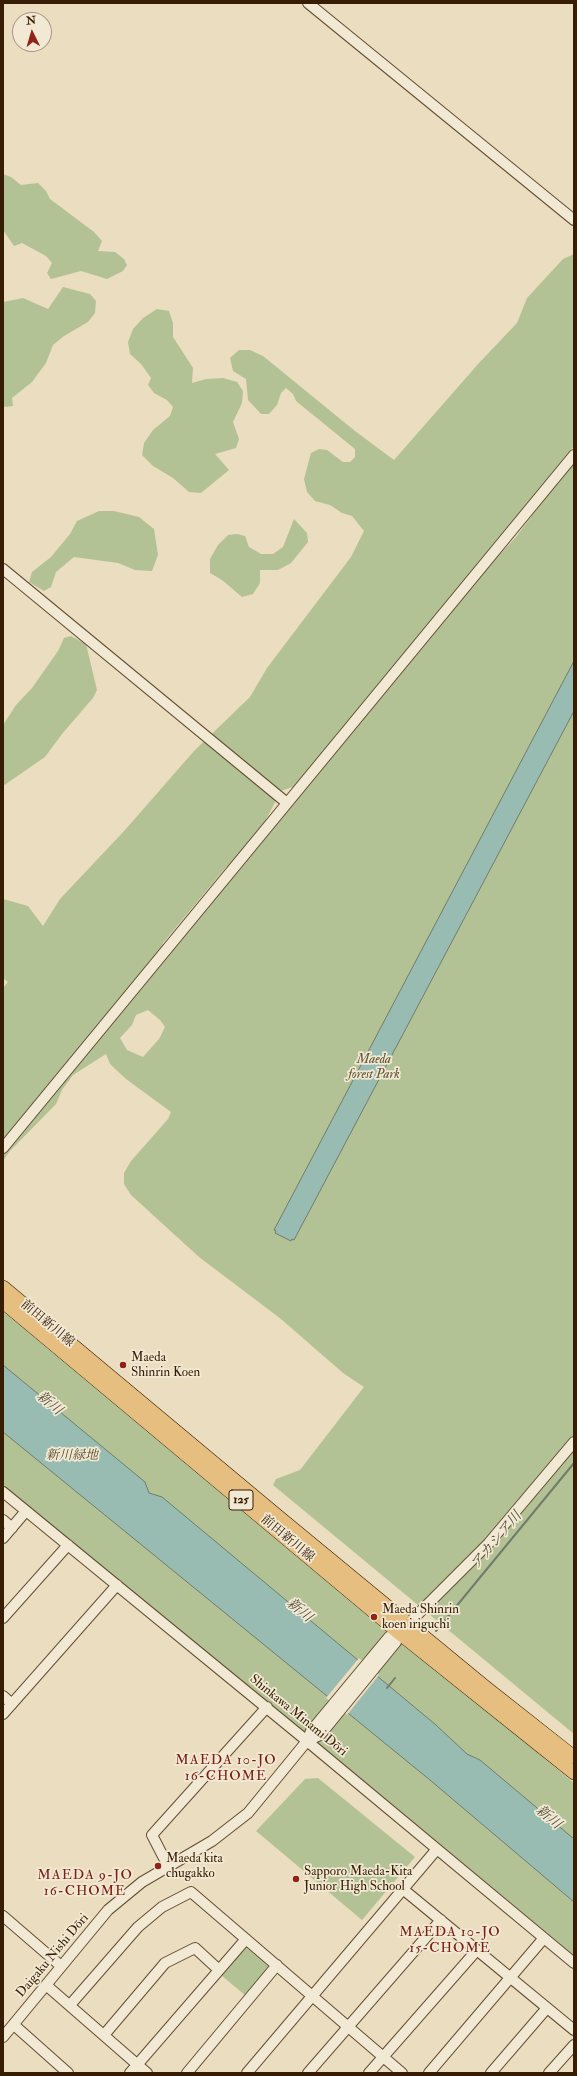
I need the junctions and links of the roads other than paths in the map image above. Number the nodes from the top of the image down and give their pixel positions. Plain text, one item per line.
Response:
1 (308, 3) edge
2 (574, 220) edge
3 (574, 455) edge
4 (3, 569) edge
5 (287, 803) junction
6 (3, 1148) edge
7 (3, 1287) edge
8 (3, 1302) edge
9 (574, 1442) edge
10 (3, 1492) edge
11 (26, 1511) junction
12 (3, 1520) edge
13 (12, 1528) junction
14 (3, 1538) edge
15 (68, 1545) junction
16 (117, 1585) junction
17 (3, 1618) edge
18 (409, 1623) junction
19 (395, 1637) junction
20 (3, 1696) edge
21 (12, 1704) junction
22 (267, 1708) junction
23 (3, 1714) edge
24 (307, 1740) junction
25 (574, 1757) edge
26 (574, 1773) edge
27 (437, 1849) junction
28 (168, 1866) junction
29 (404, 1890) junction
30 (3, 1916) edge
31 (441, 1920) junction
32 (544, 1938) junction
33 (246, 1939) junction
34 (477, 1950) junction
35 (574, 1963) edge
36 (277, 1965) junction
37 (61, 1966) junction
38 (219, 1970) junction
39 (511, 1978) junction
40 (46, 1985) junction
41 (312, 1996) junction
42 (70, 2005) junction
43 (546, 2008) junction
44 (14, 2025) junction
45 (348, 2026) junction
46 (574, 2030) edge
47 (104, 2035) junction
48 (3, 2037) edge
49 (574, 2044) edge
50 (383, 2057) junction
51 (137, 2065) junction
52 (68, 2073) edge
53 (130, 2073) edge
54 (147, 2073) edge
55 (187, 2073) edge
56 (247, 2073) edge
57 (308, 2073) edge
58 (369, 2073) edge
59 (402, 2073) edge
60 (429, 2073) edge
61 (491, 2073) edge
62 (549, 2073) edge

1 - 2 street
3 - 5 street
4 - 5 street
5 - 6 street
7 - 18 main road, 前田新川線 / 125
8 - 19 main road, 前田新川線 / 125
9 - 18 street, Daigaku Nishi Dōri
10 - 11 street, Shinkawa Minami Dōri
11 - 13 street
11 - 15 street, Shinkawa Minami Dōri
12 - 13 street
13 - 14 street
15 - 16 street, Shinkawa Minami Dōri
15 - 17 street
16 - 21 street
16 - 22 street, Shinkawa Minami Dōri
18 - 19 street, Daigaku Nishi Dōri
18 - 25 main road, 前田新川線 / 125
19 - 24 street, Daigaku Nishi Dōri
19 - 26 main road, 前田新川線 / 125
20 - 21 street
21 - 23 street
22 - 24 street, Shinkawa Minami Dōri
22 - 28 street
24 - 27 street, Shinkawa Minami Dōri
24 - 28 street, Daigaku Nishi Dōri
27 - 29 street
27 - 32 street, Shinkawa Minami Dōri
28 - 37 street, Daigaku Nishi Dōri
29 - 31 street
29 - 41 street
30 - 37 street
31 - 34 street
31 - 45 street
32 - 35 street, Shinkawa Minami Dōri
32 - 39 street
33 - 36 street
33 - 38 street
33 - 42 street
34 - 39 street
34 - 50 street
36 - 41 street
36 - 55 street
37 - 40 street, Daigaku Nishi Dōri
38 - 47 street
38 - 51 street
39 - 43 street
39 - 60 street
40 - 42 street
40 - 44 street, Daigaku Nishi Dōri
41 - 45 street
41 - 56 street
42 - 47 street
43 - 46 street
43 - 61 street
44 - 48 street, Daigaku Nishi Dōri
44 - 52 street
45 - 50 street
45 - 57 street
47 - 51 street
49 - 62 street
50 - 58 street
50 - 59 street
51 - 53 street
51 - 54 street

